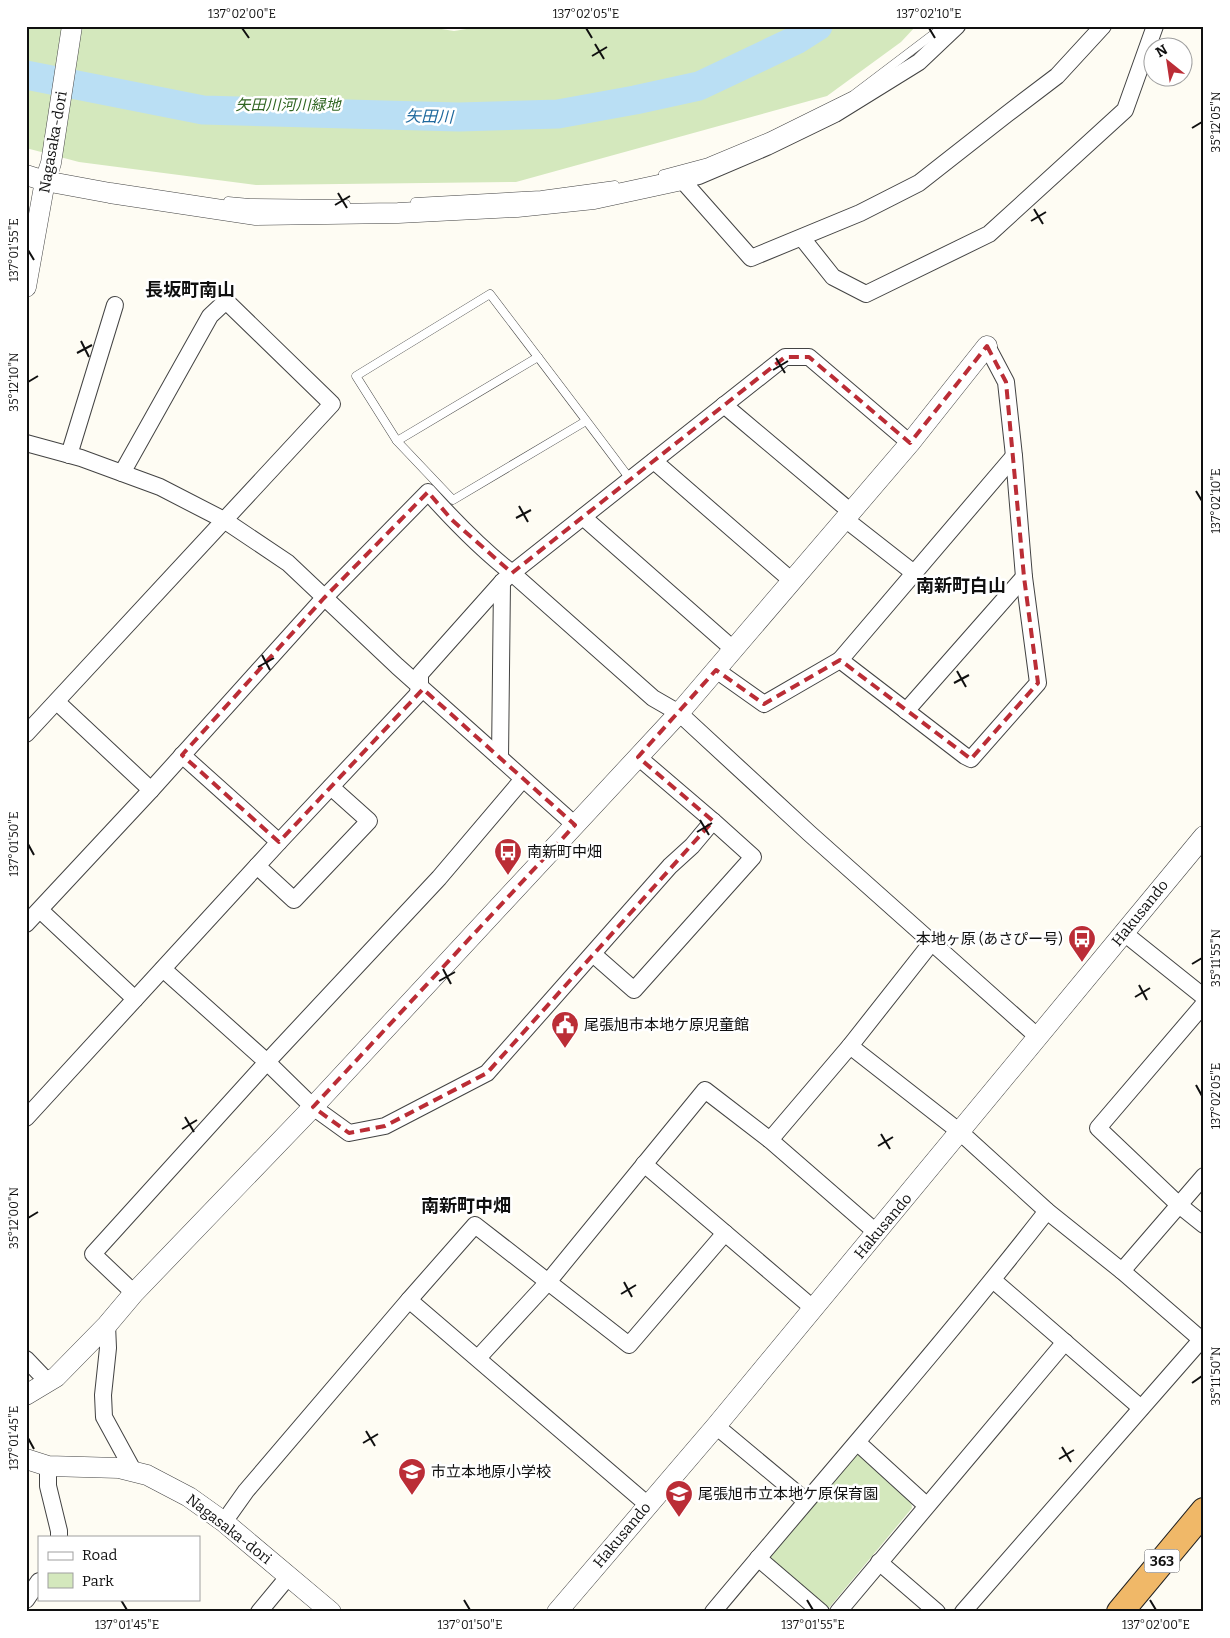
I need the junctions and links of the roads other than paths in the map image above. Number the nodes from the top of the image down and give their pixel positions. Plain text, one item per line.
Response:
1 (72, 26) edge
2 (944, 26) edge
3 (957, 26) edge
4 (1104, 26) edge
5 (1155, 26) edge
6 (48, 172) junction
7 (26, 175) edge
8 (682, 180) junction
9 (223, 201) dead end
10 (402, 203) dead end
11 (354, 204) dead end
12 (802, 238) junction
13 (26, 284) edge
14 (116, 304) dead end
15 (986, 346) joint
16 (538, 358) junction
17 (724, 405) junction
18 (586, 420) junction
19 (397, 441) junction
20 (26, 443) edge
21 (910, 443) junction
22 (69, 455) junction
23 (1014, 456) junction
24 (654, 461) junction
25 (122, 473) junction
26 (630, 479) junction
27 (437, 493) junction
28 (848, 516) junction
29 (583, 517) junction
30 (224, 520) junction
31 (914, 573) junction
32 (507, 577) junction
33 (1024, 577) junction
34 (792, 581) junction
35 (324, 598) junction
36 (734, 650) junction
37 (840, 660) junction
38 (716, 670) junction
39 (420, 686) junction
40 (57, 702) junction
41 (906, 711) junction
42 (679, 713) junction
43 (26, 734) edge
44 (182, 755) junction
45 (638, 757) junction
46 (500, 758) junction
47 (523, 779) junction
48 (331, 787) junction
49 (151, 790) junction
50 (713, 821) junction
51 (575, 826) junction
52 (1204, 836) edge
53 (278, 842) junction
54 (257, 866) junction
55 (40, 910) junction
56 (26, 924) edge
57 (1124, 933) junction
58 (932, 942) junction
59 (593, 954) junction
60 (164, 969) junction
61 (1204, 997) edge
62 (135, 998) junction
63 (1204, 1004) edge
64 (1038, 1037) junction
65 (850, 1046) junction
66 (267, 1062) junction
67 (313, 1107) junction
68 (26, 1118) edge
69 (960, 1132) junction
70 (770, 1140) junction
71 (644, 1164) junction
72 (1204, 1176) edge
73 (1179, 1205) junction
74 (1047, 1211) junction
75 (1204, 1225) edge
76 (725, 1233) junction
77 (877, 1233) junction
78 (1122, 1271) junction
79 (993, 1280) junction
80 (548, 1282) junction
81 (134, 1292) junction
82 (409, 1300) junction
83 (814, 1308) junction
84 (107, 1325) junction
85 (1202, 1341) edge
86 (1065, 1342) junction
87 (478, 1358) junction
88 (26, 1359) edge
89 (48, 1382) junction
90 (26, 1395) edge
91 (1141, 1408) junction
92 (716, 1426) junction
93 (858, 1443) junction
94 (26, 1459) edge
95 (48, 1466) junction
96 (134, 1472) junction
97 (806, 1501) junction
98 (648, 1505) junction
99 (926, 1505) junction
100 (1204, 1511) edge
101 (224, 1522) junction
102 (59, 1536) edge
103 (1204, 1538) edge
104 (758, 1558) junction
105 (879, 1562) junction
106 (288, 1576) junction
107 (38, 1582) edge
108 (26, 1600) edge
109 (259, 1612) edge
110 (331, 1612) edge
111 (557, 1612) edge
112 (713, 1612) edge
113 (821, 1612) edge
114 (838, 1612) edge
115 (937, 1612) edge
116 (963, 1612) edge
117 (1120, 1612) edge
118 (1142, 1612) edge

1 - 6 street, Nagasaka-dori
2 - 10 lane
3 - 8 street
4 - 12 street
5 - 12 street
6 - 7 street
6 - 8 street
6 - 13 street, Nagasaka-dori
8 - 12 street
9 - 11 lane
14 - 22 street
15 - 21 street
15 - 23 street
16 - 18 lane
16 - 19 lane
16 - 19 lane
17 - 21 street
17 - 24 street
17 - 28 street
18 - 26 lane
18 - 27 lane
19 - 27 lane
20 - 22 street
21 - 28 street
22 - 25 street
23 - 31 street
23 - 33 street
24 - 26 street
24 - 34 street
25 - 30 street
25 - 30 street
26 - 29 street
27 - 32 street
27 - 35 street
28 - 31 street
28 - 34 street
29 - 32 street
29 - 36 street
30 - 35 street
30 - 40 street
31 - 37 street
32 - 39 street
32 - 42 street
32 - 46 street
33 - 41 street
33 - 41 street
34 - 36 street
35 - 39 street
35 - 44 street
36 - 38 street
37 - 38 street
37 - 41 street
38 - 42 street
39 - 46 street
39 - 48 street
40 - 43 street
40 - 49 street
42 - 45 street
42 - 58 street
44 - 49 street
44 - 53 street
45 - 50 street
45 - 51 street
46 - 47 street
47 - 51 street
47 - 66 street
48 - 53 street
48 - 54 street
49 - 55 street
50 - 59 street
50 - 59 street
51 - 67 street
52 - 57 street, Hakusando
53 - 54 street
54 - 60 street
55 - 56 street
55 - 62 street
57 - 61 street
57 - 64 street, Hakusando
58 - 64 street
58 - 65 street
59 - 67 street
60 - 62 street
60 - 66 street
62 - 68 street
63 - 73 street
64 - 69 street, Hakusando
65 - 69 street
65 - 70 street
66 - 67 street
66 - 81 street
67 - 81 street
69 - 74 street
69 - 77 street, Hakusando
70 - 71 street
70 - 77 street
71 - 76 street
71 - 80 street
72 - 73 street
73 - 75 street
73 - 78 street
74 - 78 street
74 - 79 street
76 - 80 street
76 - 83 street
77 - 83 street, Hakusando
78 - 85 street
79 - 86 street
79 - 93 street
80 - 82 street
80 - 87 street
81 - 84 street
82 - 87 street
82 - 101 street
83 - 92 street, Hakusando
84 - 89 street
84 - 96 street
85 - 91 street
86 - 91 street
86 - 99 street
87 - 98 street
88 - 89 street
89 - 90 street
91 - 116 street
92 - 97 street
92 - 98 street, Hakusando
93 - 97 street
93 - 99 street
94 - 95 street, Nagasaka-dori
95 - 96 street, Nagasaka-dori
95 - 102 street
96 - 101 street, Nagasaka-dori
97 - 104 street
98 - 111 street, Hakusando
99 - 105 street
100 - 117 highway, 363
101 - 106 street, Nagasaka-dori
103 - 118 highway, 363
104 - 112 street
104 - 113 street
105 - 114 street
105 - 115 street
106 - 109 street
106 - 110 street, Nagasaka-dori
107 - 108 street

